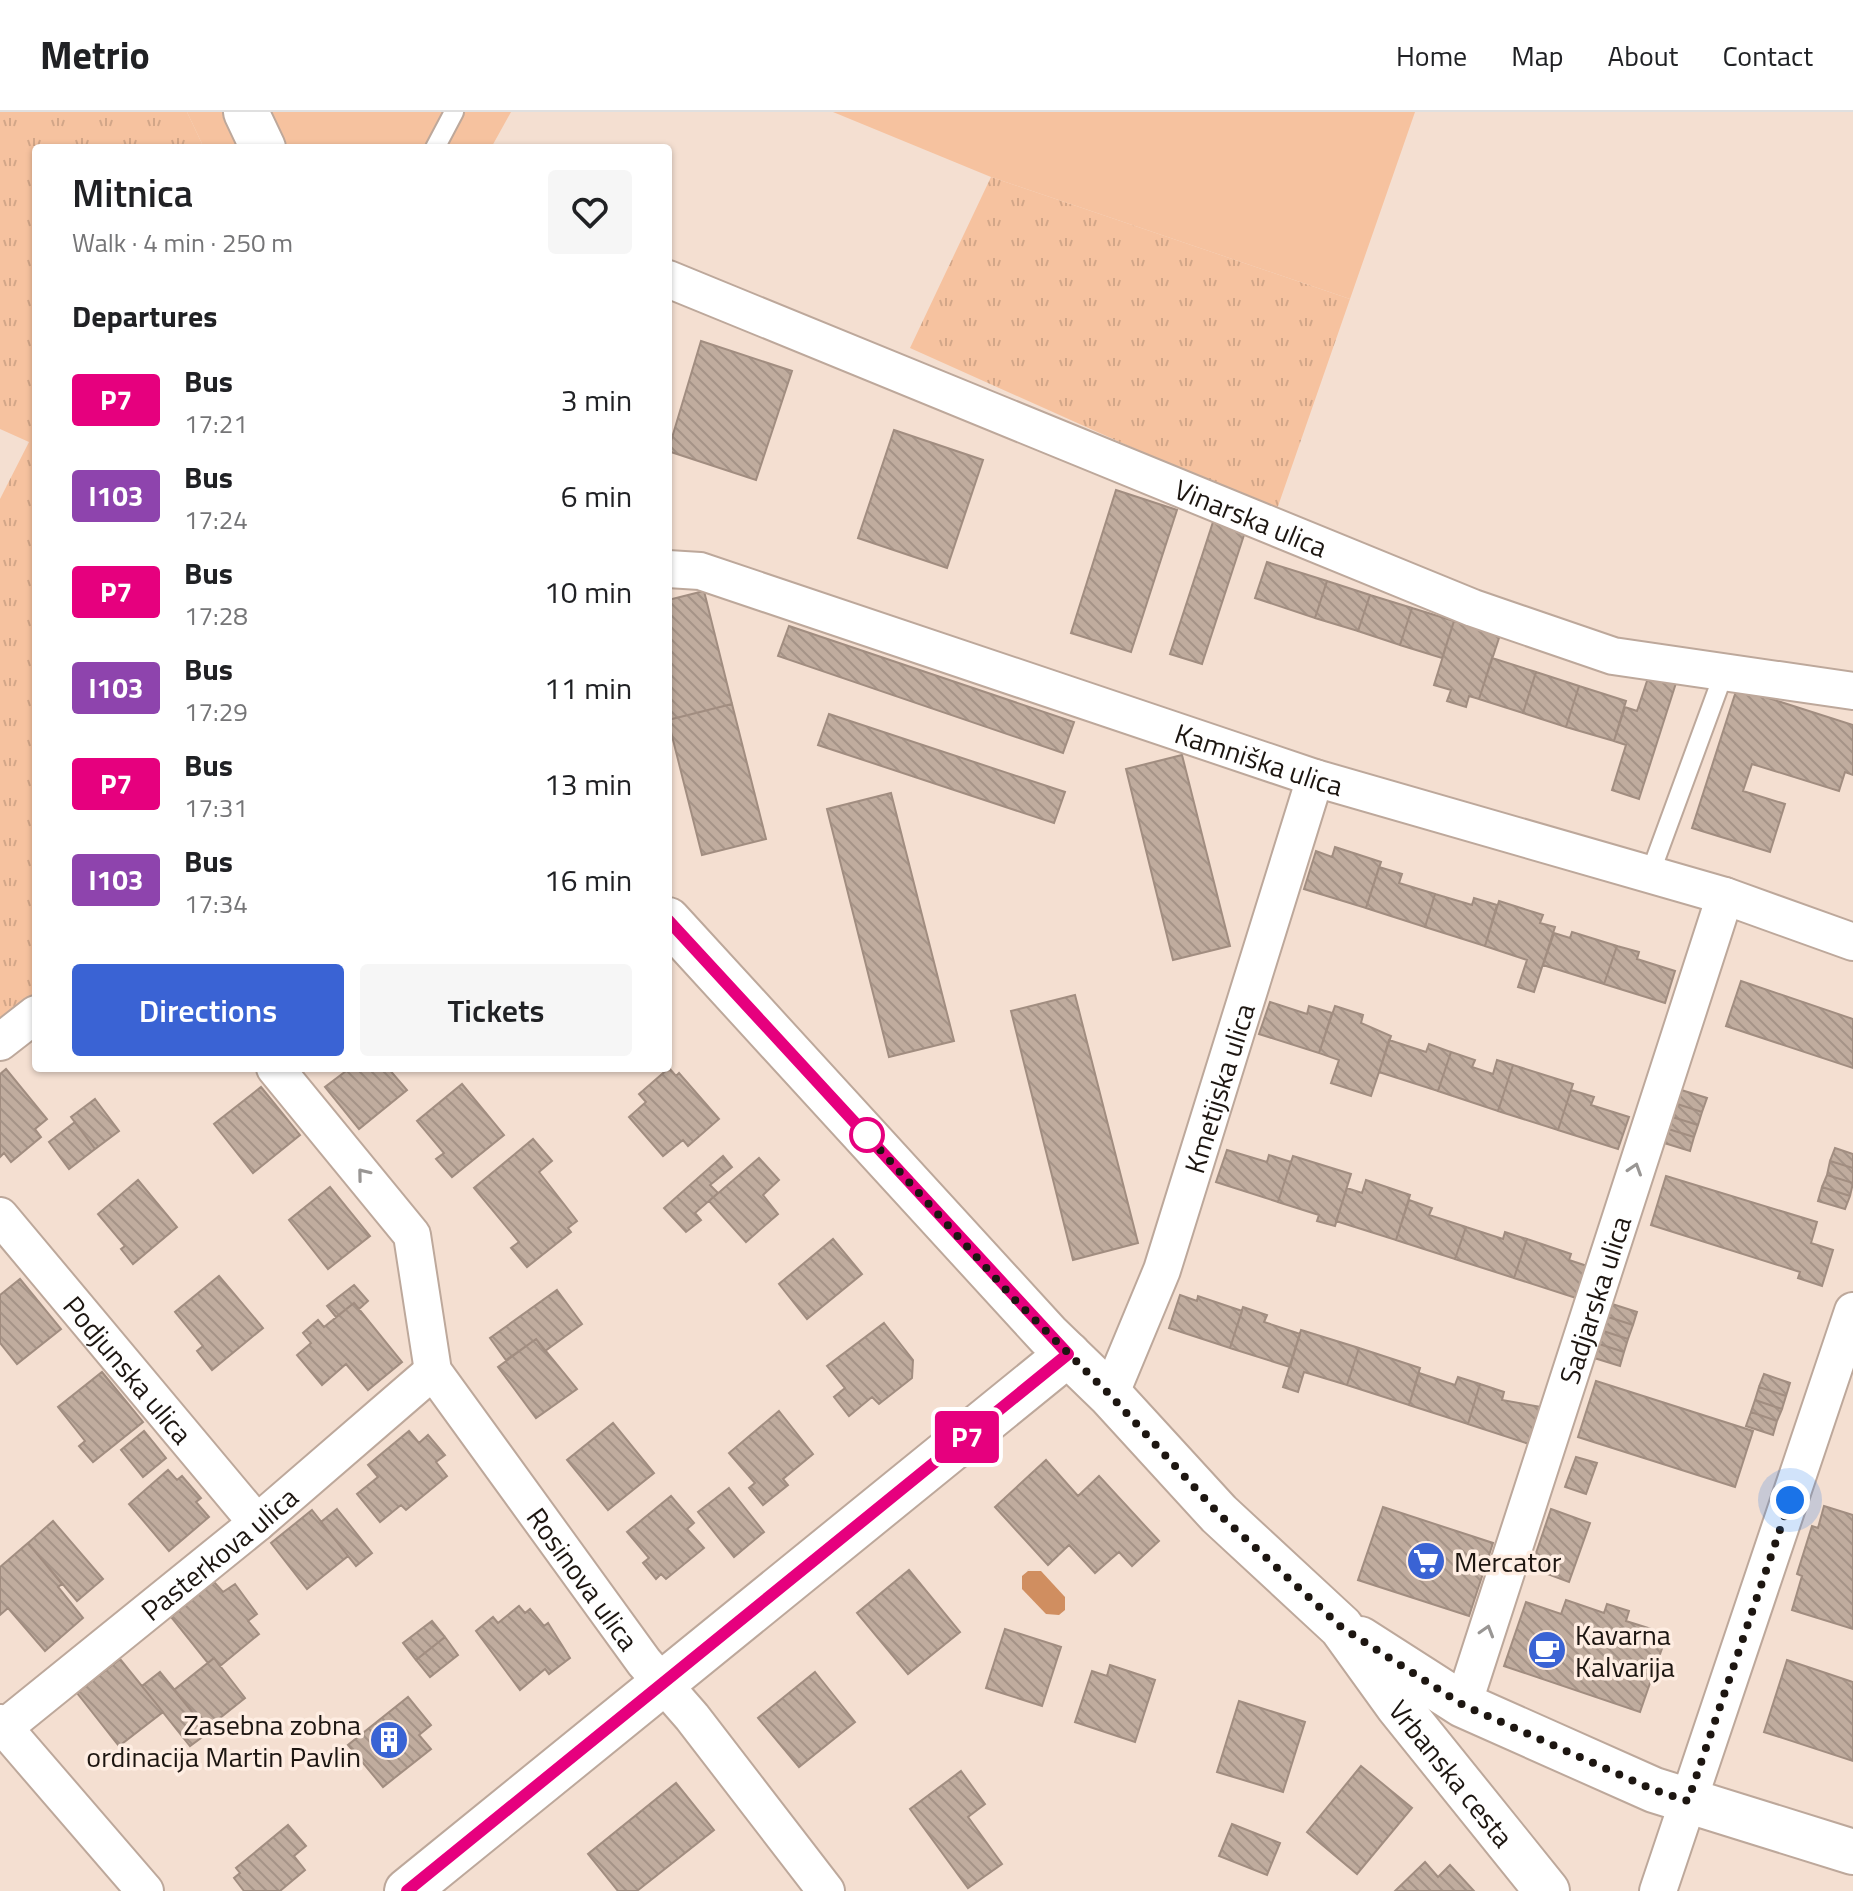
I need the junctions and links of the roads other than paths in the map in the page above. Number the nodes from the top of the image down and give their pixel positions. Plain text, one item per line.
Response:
1 (246, 112) edge
2 (454, 112) edge
3 (261, 144) edge
4 (437, 144) edge
5 (672, 281) edge
6 (672, 569) edge
7 (1725, 670) junction
8 (1853, 691) edge
9 (1315, 778) junction
10 (1650, 874) junction
11 (1725, 896) junction
12 (672, 924) edge
13 (1853, 942) edge
14 (32, 1017) edge
15 (0, 1042) edge
16 (278, 1072) edge
17 (0, 1216) edge
18 (1853, 1311) edge
19 (1068, 1354) junction
20 (433, 1371) junction
21 (1110, 1395) junction
22 (257, 1523) junction
23 (1341, 1627) junction
24 (665, 1684) junction
25 (1463, 1705) junction
26 (1, 1727) edge
27 (1688, 1801) junction
28 (1853, 1852) edge
29 (145, 1891) edge
30 (407, 1891) edge
31 (826, 1891) edge
32 (1547, 1891) edge
33 (1658, 1891) edge

1 - 3 street
2 - 4 lane
5 - 7 street, Vinarska ulica
6 - 9 street, Kamniška ulica
7 - 8 street, Vinarska ulica
7 - 10 lane
9 - 10 street, Kamniška ulica
9 - 21 street, Kmetijska ulica
10 - 11 street, Kamniška ulica
11 - 13 street, Kamniška ulica
25 -> 11 street, Sadjarska ulica
12 - 19 street, Vrbanska cesta
14 - 15 street
20 -> 16 street, Rosinova ulica
17 - 22 street, Podjunska ulica
18 - 27 street
19 - 21 street, Vrbanska cesta
19 - 24 street
20 - 22 street, Pasterkova ulica
20 - 24 street, Rosinova ulica
21 - 23 street, Vrbanska cesta
22 - 26 street, Pasterkova ulica
23 - 25 street
23 - 32 street, Vrbanska cesta
24 - 30 street
24 - 31 street, Rosinova ulica
25 - 27 street
26 - 29 street
27 - 28 street
27 - 33 street

